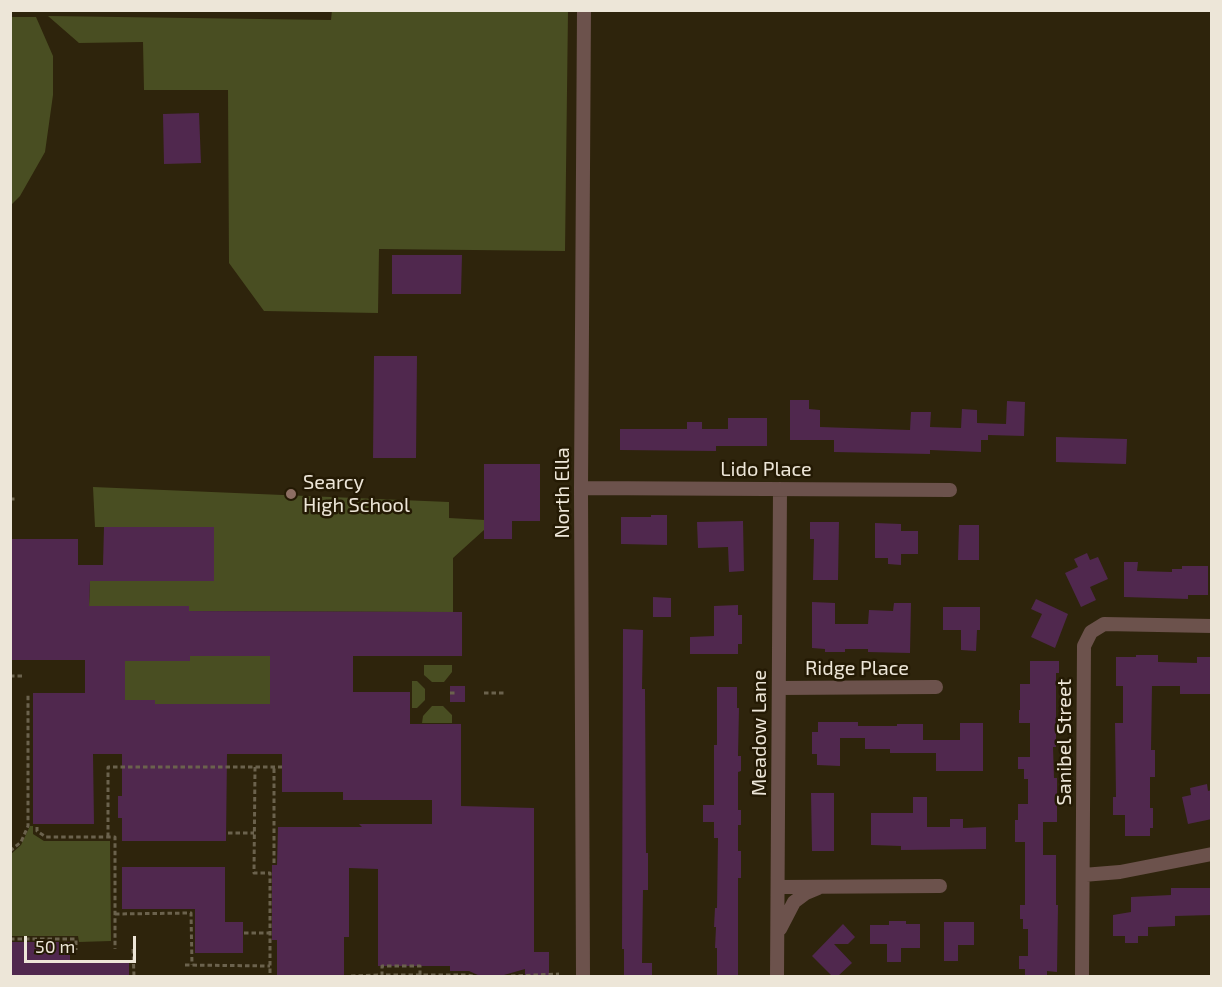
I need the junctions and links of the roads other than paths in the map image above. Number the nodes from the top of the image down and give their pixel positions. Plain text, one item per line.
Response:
1 (584, 10) edge
2 (581, 488) junction
3 (780, 489) junction
4 (950, 490) dead end
5 (1212, 626) edge
6 (936, 687) dead end
7 (779, 688) junction
8 (1212, 854) edge
9 (1083, 875) junction
10 (823, 886) junction
11 (940, 886) dead end
12 (779, 887) junction
13 (778, 935) junction
14 (583, 976) edge
15 (777, 976) edge
16 (1082, 976) edge

1 - 2 street, North Ella
2 - 3 street, Lido Place
2 - 14 street, North Ella
3 - 4 street, Lido Place
3 - 7 street, Meadow Lane
5 - 9 street, Sanibel Street
6 - 7 street, Ridge Place
7 - 12 street, Meadow Lane
8 - 9 street
9 - 16 street, Sanibel Street
10 - 11 street
10 - 12 street
10 - 13 street
12 - 13 street, Meadow Lane
13 - 15 street, Meadow Lane

